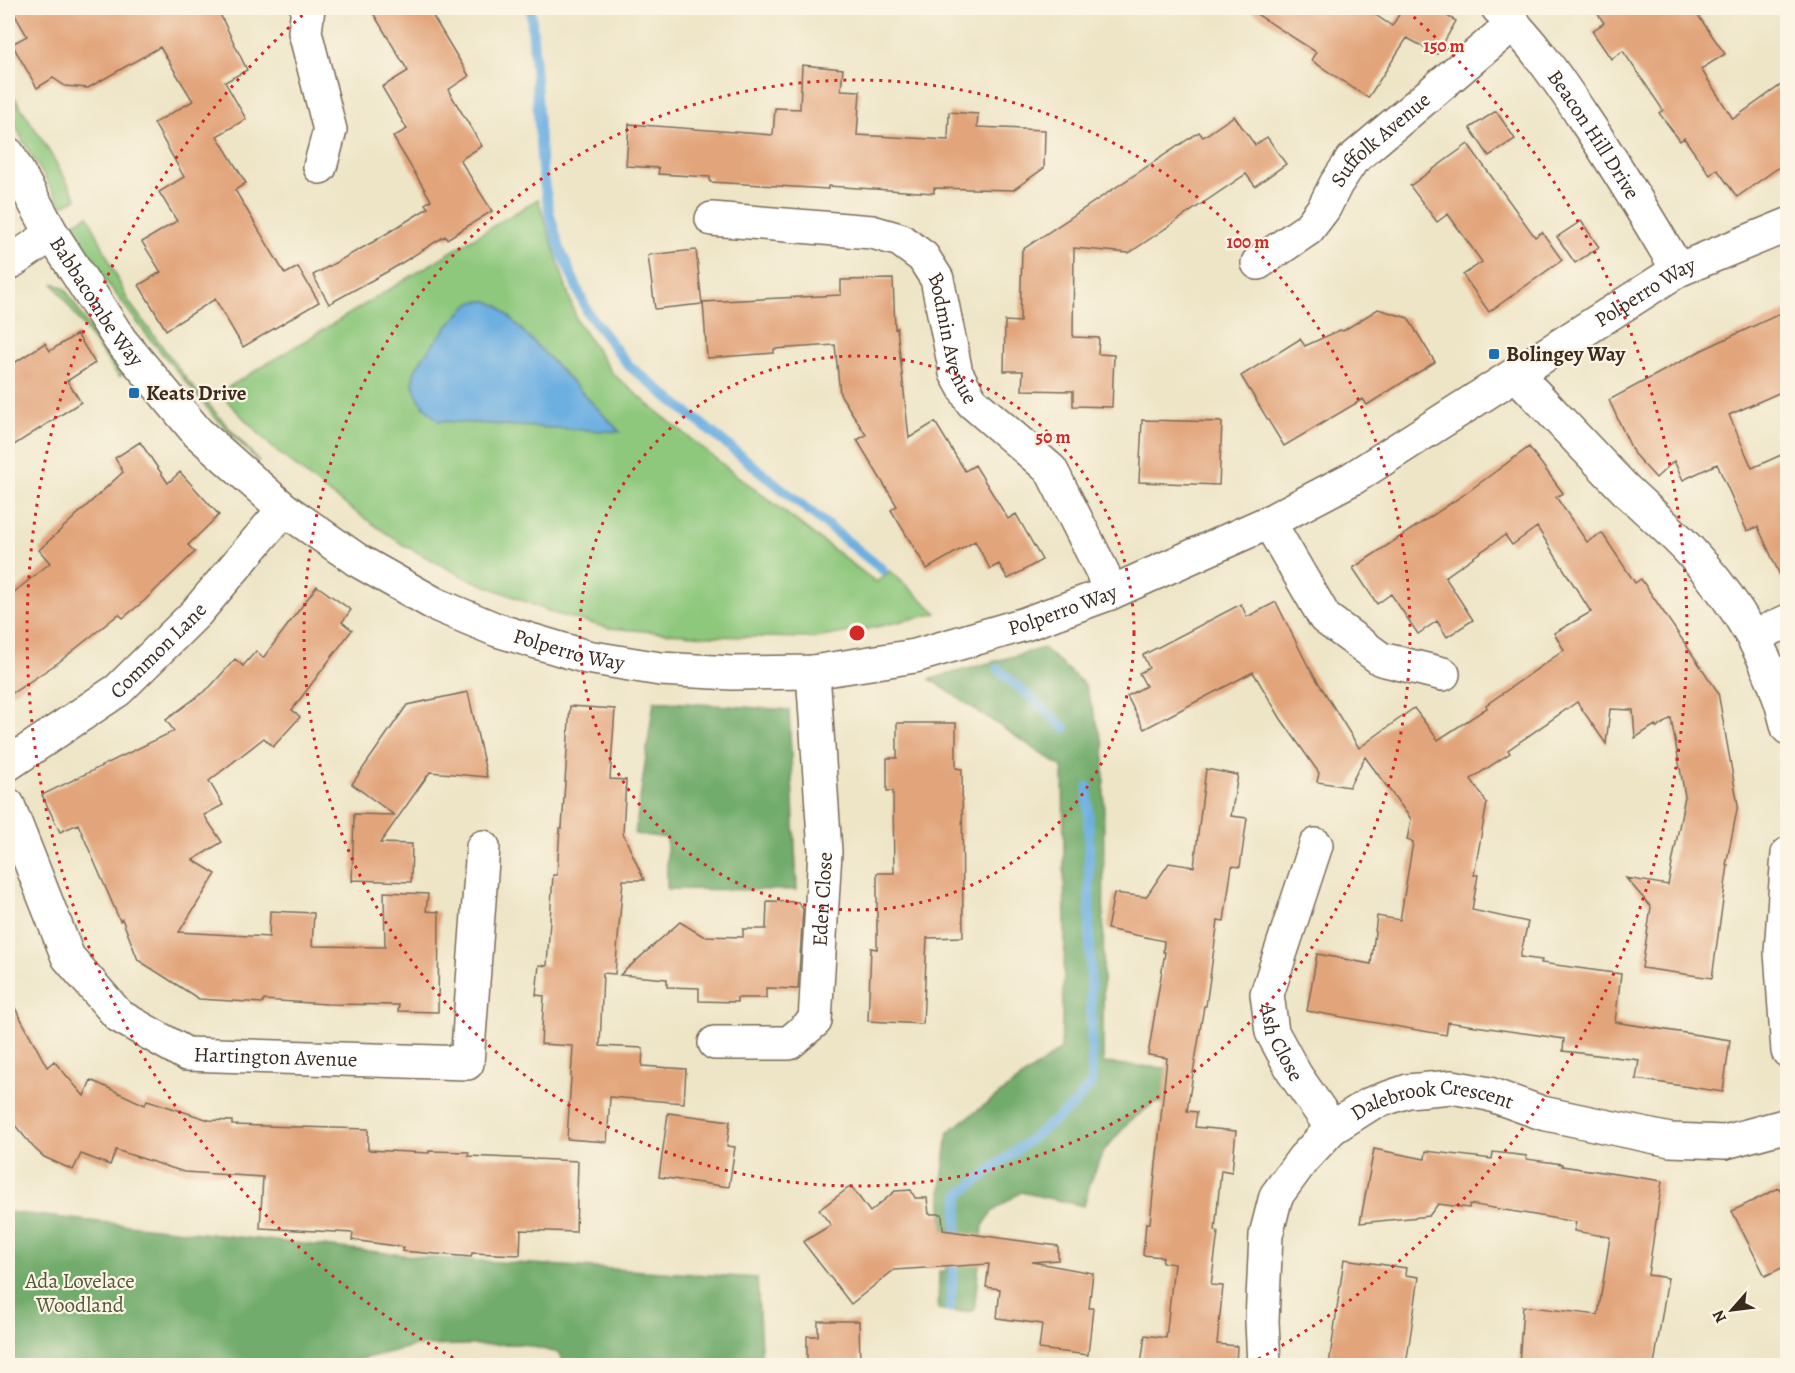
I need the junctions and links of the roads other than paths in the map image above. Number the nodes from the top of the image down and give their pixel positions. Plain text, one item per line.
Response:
1 (308, 8) edge
2 (1505, 15) edge
3 (8, 154) edge
4 (320, 167) dead end
5 (712, 219) dead end
6 (1788, 225) edge
7 (52, 234) junction
8 (1258, 263) dead end
9 (8, 264) edge
10 (1678, 270) junction
11 (1516, 374) junction
12 (284, 509) junction
13 (1269, 522) junction
14 (1110, 593) junction
15 (1788, 621) edge
16 (1753, 637) junction
17 (813, 672) junction
18 (1443, 674) dead end
19 (1788, 728) edge
20 (8, 764) edge
21 (8, 805) edge
22 (1316, 845) dead end
23 (483, 847) dead end
24 (1788, 854) edge
25 (715, 1043) dead end
26 (1788, 1051) edge
27 (1788, 1125) edge
28 (1332, 1128) junction
29 (1264, 1365) edge

1 - 4 street
2 - 8 street, Suffolk Avenue
2 - 10 street, Beacon Hill Drive
3 - 7 street, Babbacombe Way
5 - 14 street, Bodmin Avenue
6 - 10 street, Polperro Way
7 - 9 street
7 - 12 street, Babbacombe Way
10 - 11 street, Polperro Way
11 - 13 street, Polperro Way
11 - 16 street
12 - 17 street, Polperro Way
12 - 20 street, Common Lane
13 - 14 street, Polperro Way
13 - 18 street
14 - 17 street, Polperro Way
15 - 16 street
16 - 19 street
17 - 25 street, Eden Close
21 - 23 street, Hartington Avenue
22 - 28 street, Ash Close
24 - 26 street
27 - 28 street, Dalebrook Crescent
28 - 29 street, Dalebrook Crescent

